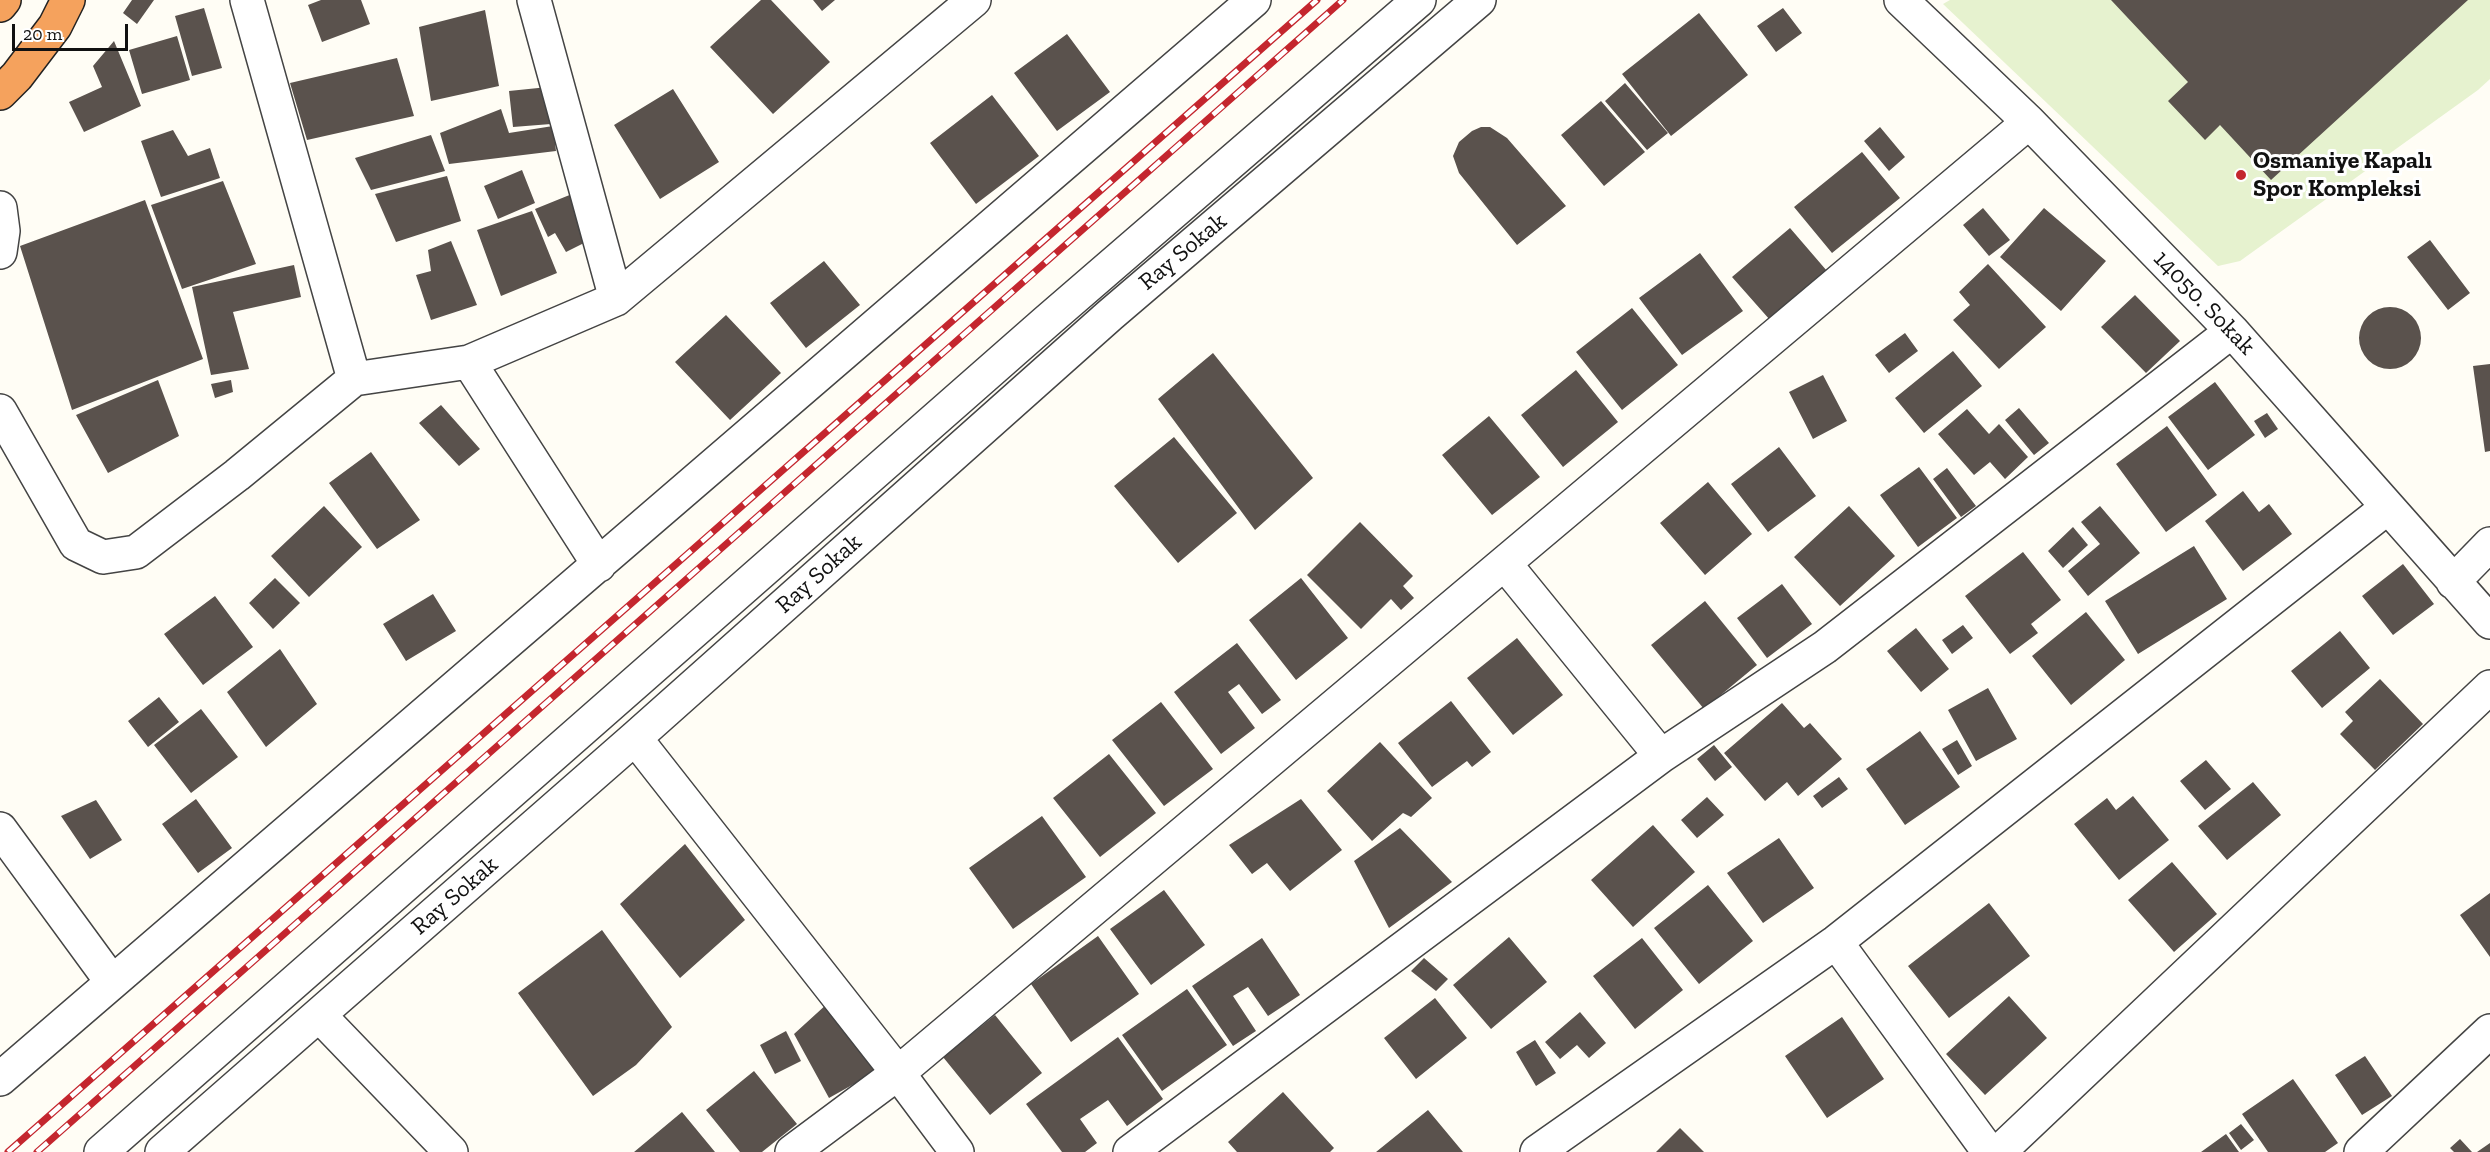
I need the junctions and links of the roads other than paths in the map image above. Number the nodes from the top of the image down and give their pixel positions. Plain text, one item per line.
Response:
1 (4, 0) edge
2 (68, 0) edge
3 (247, 0) edge
4 (534, 0) edge
5 (974, 0) edge
6 (1254, 0) edge
7 (1419, 0) edge
8 (1479, 0) edge
9 (1900, 0) edge
10 (0, 5) edge
11 (0, 93) edge
12 (2029, 122) junction
13 (0, 207) edge
14 (0, 252) edge
15 (616, 299) junction
16 (2232, 331) junction
17 (469, 362) junction
18 (354, 379) junction
19 (0, 411) edge
20 (2388, 507) junction
21 (2490, 544) edge
22 (1505, 564) junction
23 (599, 565) junction
24 (2453, 582) junction
25 (2490, 622) edge
26 (2490, 687) edge
27 (634, 738) junction
28 (1662, 756) junction
29 (0, 829) edge
30 (1836, 942) junction
31 (112, 982) junction
32 (319, 1016) junction
33 (2490, 1031) edge
34 (898, 1073) junction
35 (0, 1079) edge
36 (101, 1152) edge
37 (162, 1152) edge
38 (451, 1152) edge
39 (792, 1152) edge
40 (957, 1152) edge
41 (1130, 1152) edge
42 (1537, 1152) edge
43 (1989, 1152) edge
44 (1999, 1152) edge
45 (2361, 1152) edge

1 - 10 highway
2 - 11 highway
3 - 18 street
4 - 15 street
5 - 15 street
6 - 23 street
7 - 36 street
8 - 27 street, Ray Sokak
9 - 12 street, 14050. Sokak
12 - 16 street, 14050. Sokak
12 - 22 street
13 - 14 street
15 - 17 street
16 - 20 street, 14050. Sokak
16 - 28 street
17 - 18 street
17 - 23 street
18 - 19 street
20 - 24 street, 14050. Sokak
20 - 30 street
21 - 24 street
22 - 28 street
22 - 34 street
23 - 31 street
24 - 25 street, 14050. Sokak
26 - 44 street
27 - 32 street, Ray Sokak
27 - 34 street
28 - 41 street
29 - 31 street
30 - 42 street
30 - 43 street
31 - 35 street
32 - 37 street, Ray Sokak
32 - 38 street
33 - 45 street
34 - 39 street
34 - 40 street

